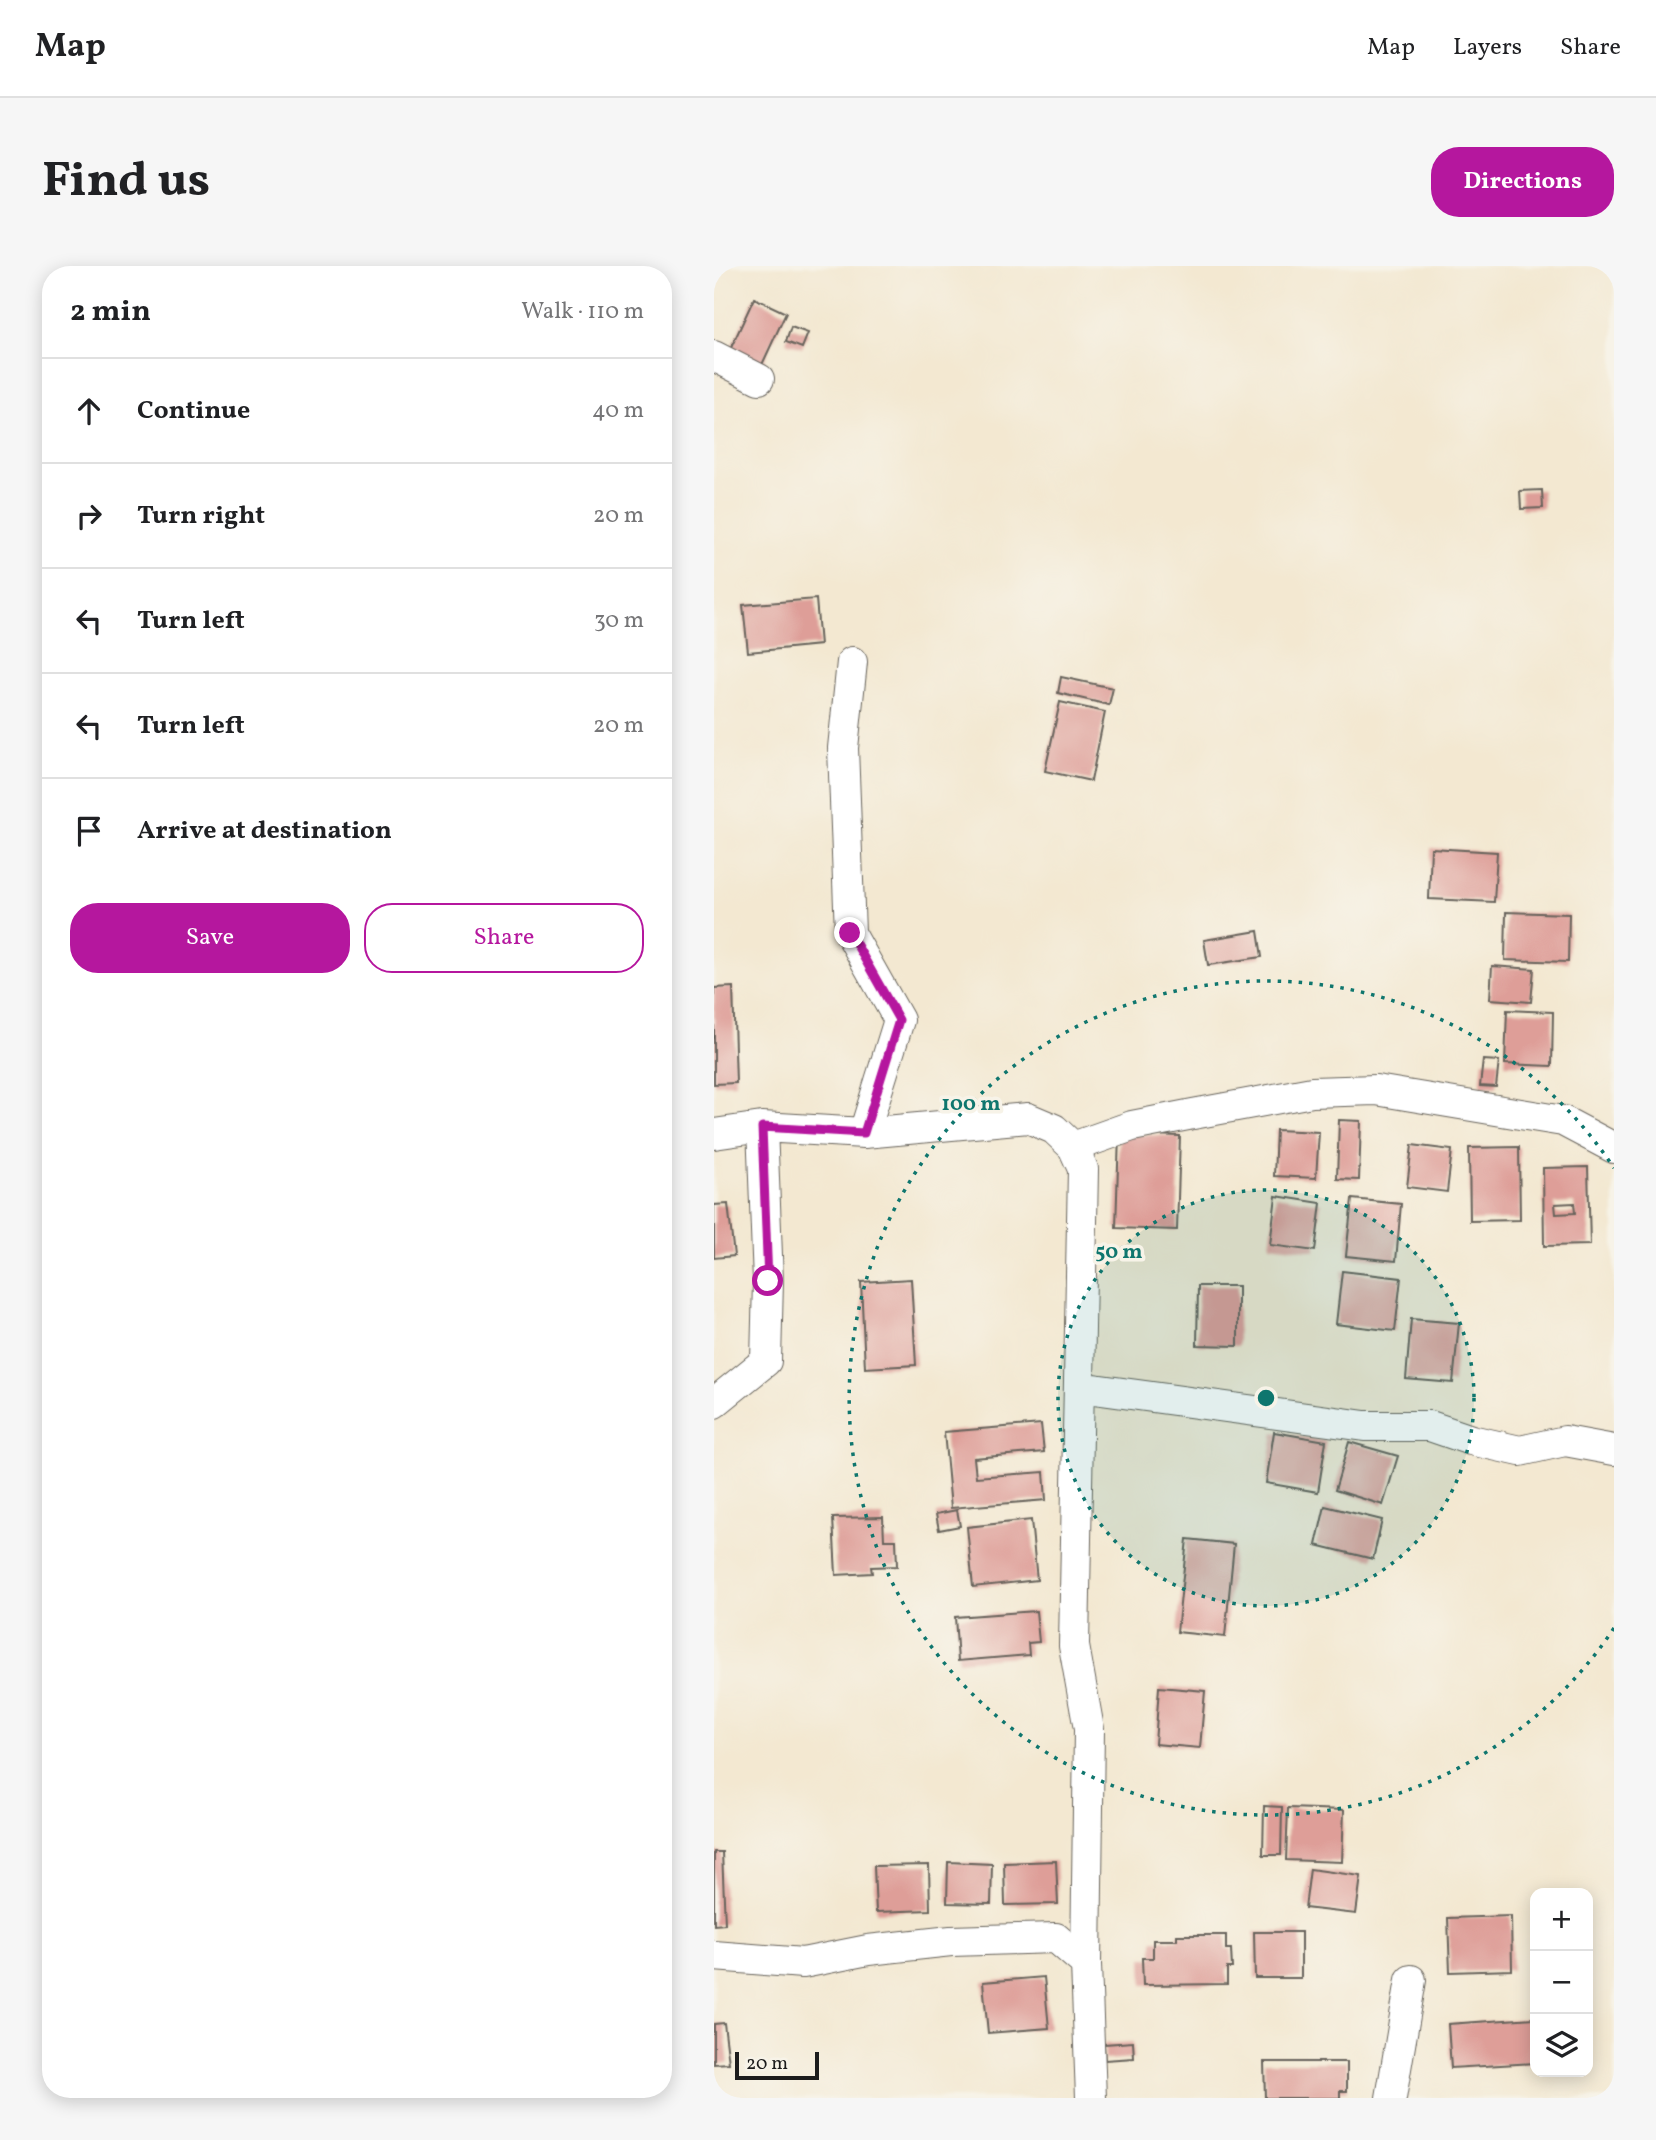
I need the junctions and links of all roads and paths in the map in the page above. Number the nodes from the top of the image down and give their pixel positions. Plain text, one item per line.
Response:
1 (714, 356) edge
2 (759, 379) dead end
3 (852, 663) dead end
4 (762, 1127) junction
5 (864, 1133) junction
6 (714, 1134) edge
7 (1073, 1147) junction
8 (1614, 1148) edge
9 (1079, 1387) junction
10 (714, 1403) edge
11 (1614, 1450) edge
12 (714, 1956) edge
13 (1086, 1964) junction
14 (1411, 1980) dead end
15 (1091, 2098) edge
16 (1391, 2098) edge

1 - 2 street
3 - 5 street
4 - 5 street
4 - 6 street
4 - 10 street
5 - 7 street
7 - 8 street
7 - 9 street
9 - 11 street
9 - 13 street
12 - 13 street
13 - 15 street
14 - 16 street

